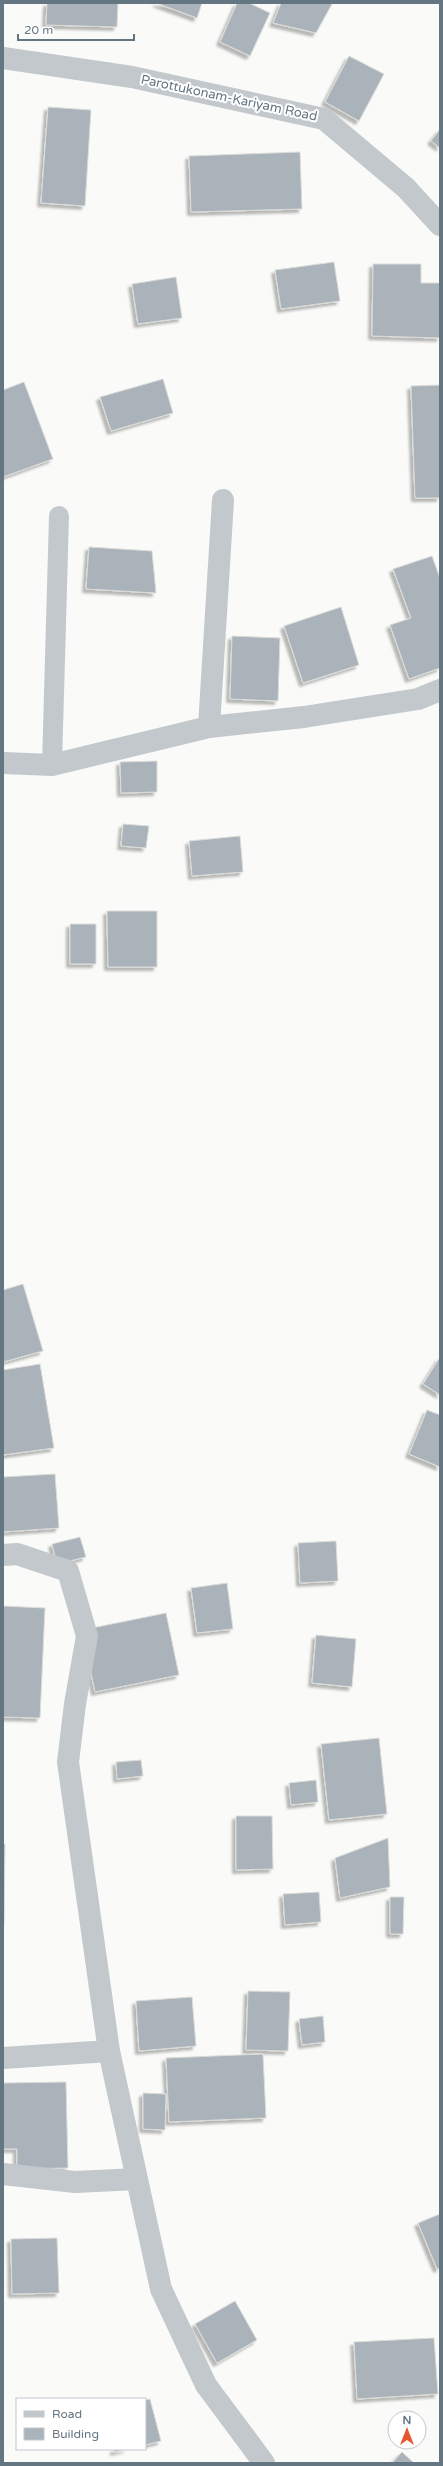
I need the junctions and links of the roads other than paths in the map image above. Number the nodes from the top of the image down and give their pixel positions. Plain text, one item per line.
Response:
1 (3, 58) edge
2 (440, 225) edge
3 (223, 500) dead end
4 (59, 516) dead end
5 (440, 690) edge
6 (209, 727) junction
7 (3, 763) edge
8 (52, 765) junction
9 (3, 1555) edge
10 (109, 2051) junction
11 (3, 2058) edge
12 (3, 2174) edge
13 (137, 2179) junction
14 (264, 2463) edge

1 - 2 street, Parottukonam-Kariyam Road
3 - 6 street
4 - 8 lane
5 - 6 street
6 - 8 street
7 - 8 street
9 - 10 street
10 - 11 street
10 - 13 street
12 - 13 street
13 - 14 street

